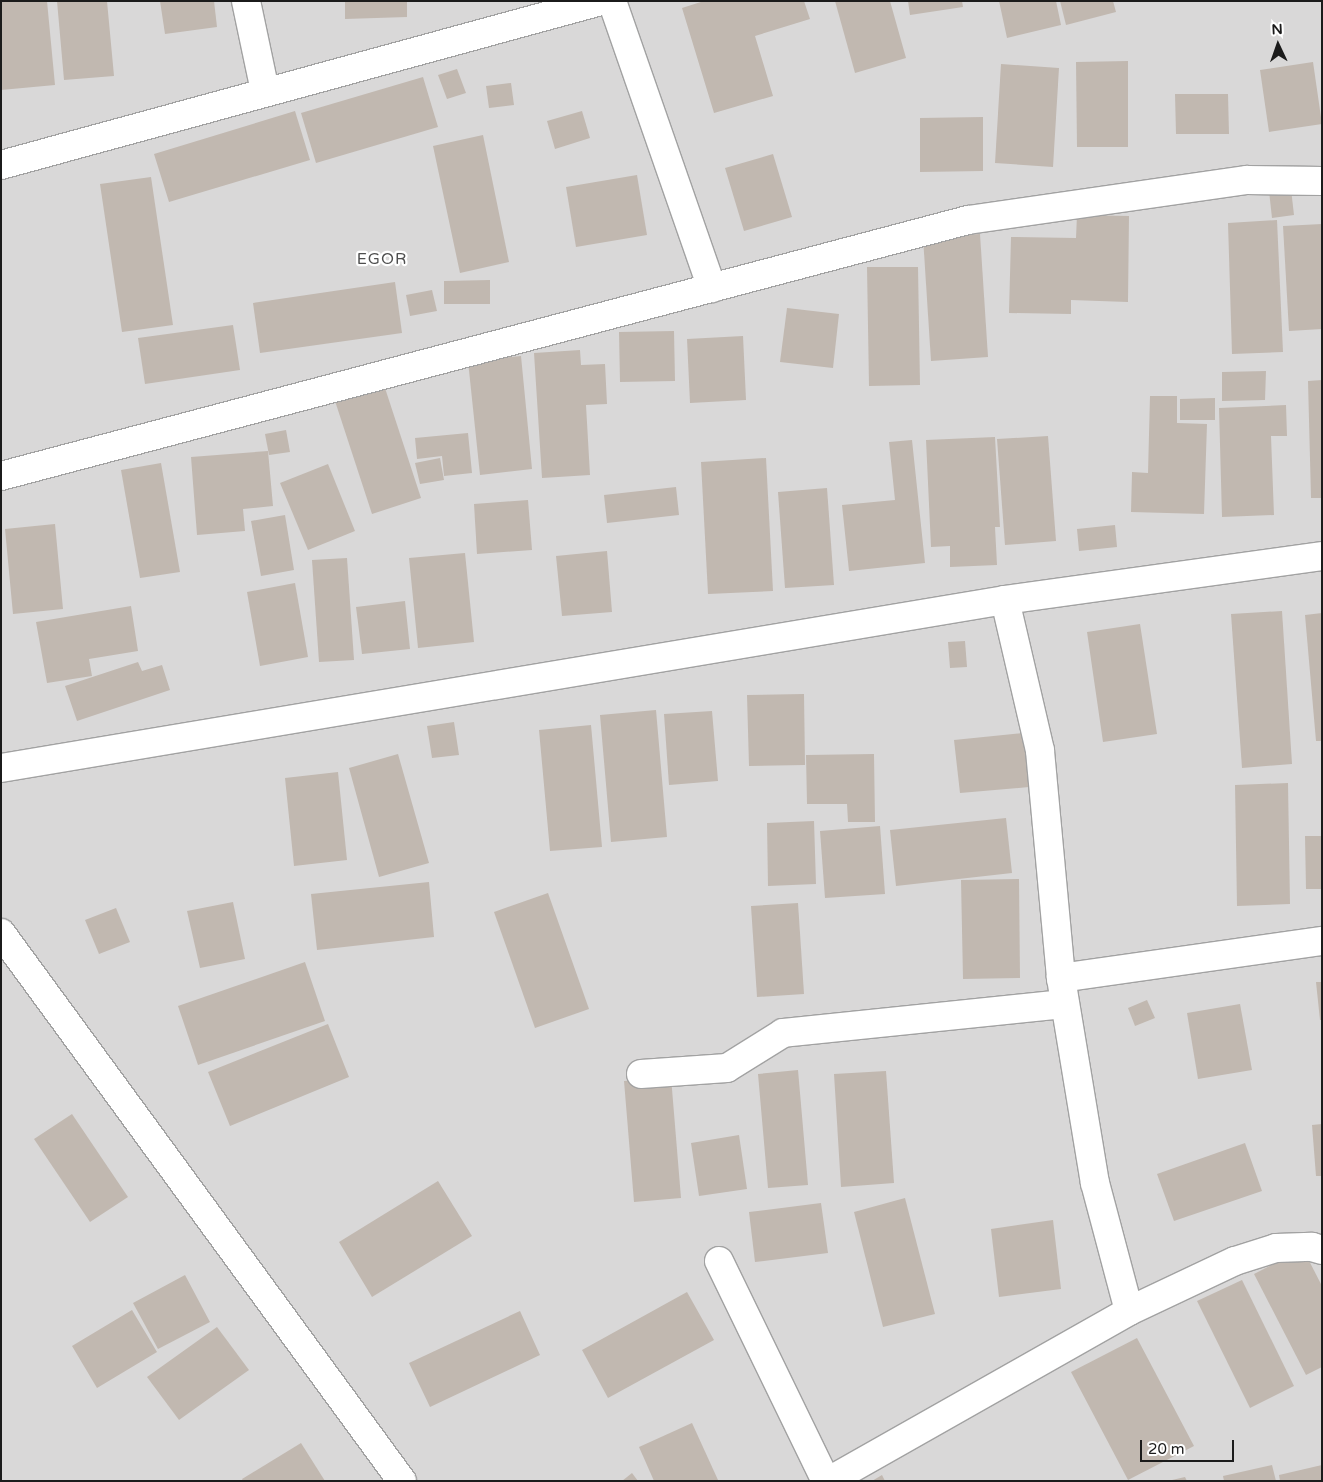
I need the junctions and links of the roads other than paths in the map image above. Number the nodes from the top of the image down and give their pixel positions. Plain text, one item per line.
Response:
1 (246, 1) edge
2 (601, 1) edge
3 (612, 1) edge
4 (265, 91) junction
5 (1, 165) edge
6 (1322, 181) edge
7 (712, 288) junction
8 (1, 476) edge
9 (1322, 556) edge
10 (1005, 600) junction
11 (1, 768) edge
12 (1, 934) edge
13 (1322, 941) edge
14 (1063, 991) junction
15 (641, 1074) dead end
16 (1322, 1250) edge
17 (719, 1261) dead end
18 (1129, 1311) junction
19 (402, 1481) edge
20 (828, 1481) edge

1 - 4 street
2 - 4 street
3 - 7 street
4 - 5 street
6 - 7 street
7 - 8 street
9 - 10 street
10 - 11 street
10 - 14 street
12 - 19 street
13 - 14 street
14 - 15 street
14 - 18 street
16 - 18 street
17 - 20 street
18 - 20 street

